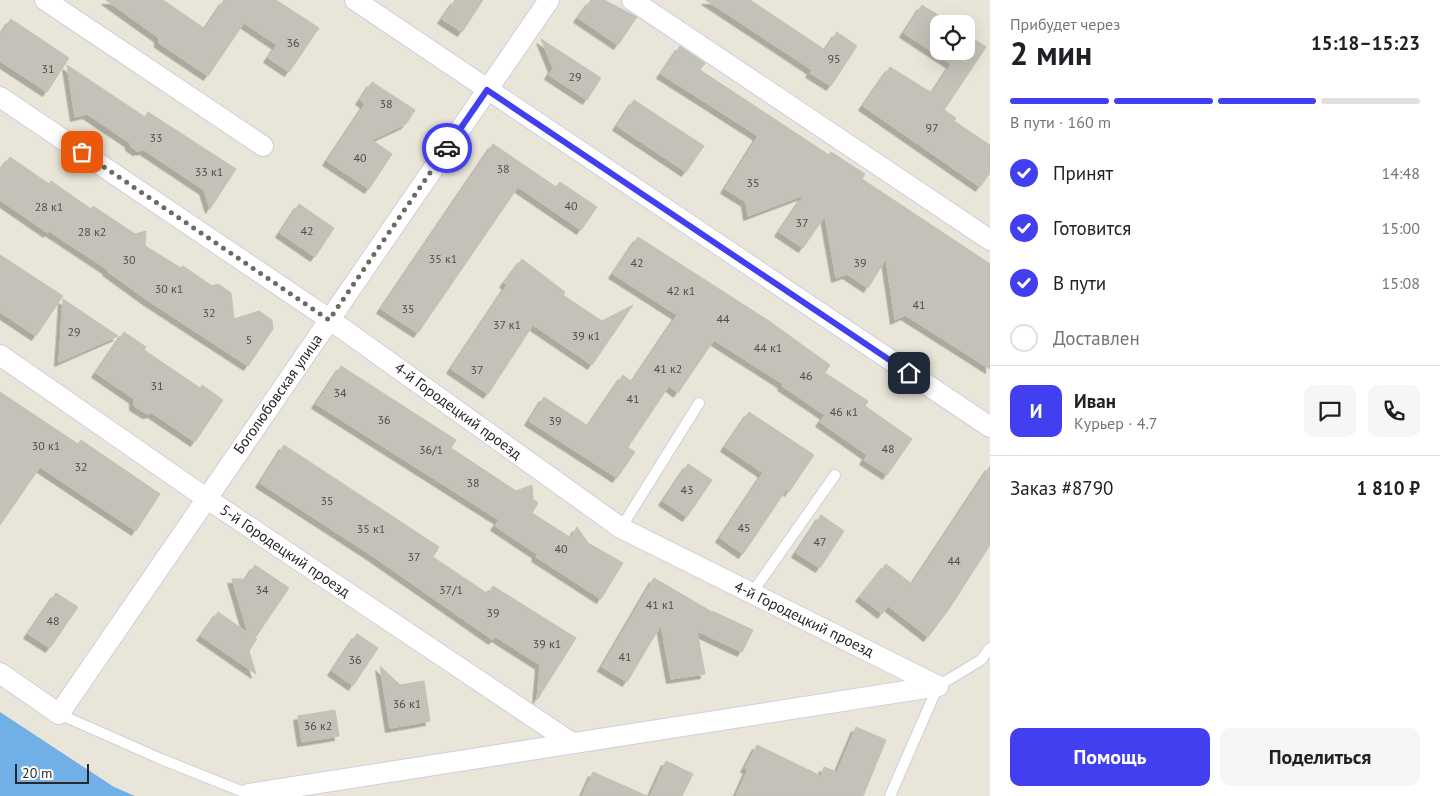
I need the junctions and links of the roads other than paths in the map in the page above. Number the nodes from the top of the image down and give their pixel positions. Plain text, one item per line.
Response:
1 (45, 0) edge
2 (354, 0) edge
3 (549, 0) edge
4 (632, 0) edge
5 (487, 90) junction
6 (0, 97) edge
7 (263, 146) dead end
8 (990, 240) edge
9 (329, 320) junction
10 (0, 355) edge
11 (699, 403) dead end
12 (990, 427) edge
13 (835, 475) dead end
14 (206, 498) junction
15 (621, 528) junction
16 (752, 593) junction
17 (990, 648) edge
18 (0, 673) edge
19 (938, 686) junction
20 (59, 714) junction
21 (572, 744) junction
22 (252, 795) edge
23 (890, 796) edge

1 - 7 street
2 - 5 street
3 - 5 street, Боголюбовская улица
4 - 8 street
5 - 9 street, Боголюбовская улица
5 - 12 street
6 - 9 street, 4-й Городецкий проезд
9 - 14 street, Боголюбовская улица
9 - 15 street, 4-й Городецкий проезд
10 - 14 street, 5-й Городецкий проезд
11 - 15 lane
13 - 16 lane
14 - 20 street, Боголюбовская улица
14 - 21 street, 5-й Городецкий проезд
15 - 16 street, 4-й Городецкий проезд
16 - 19 street, 4-й Городецкий проезд
17 - 19 lane
18 - 20 street
19 - 21 street
19 - 23 lane
20 - 22 lane
21 - 22 street

